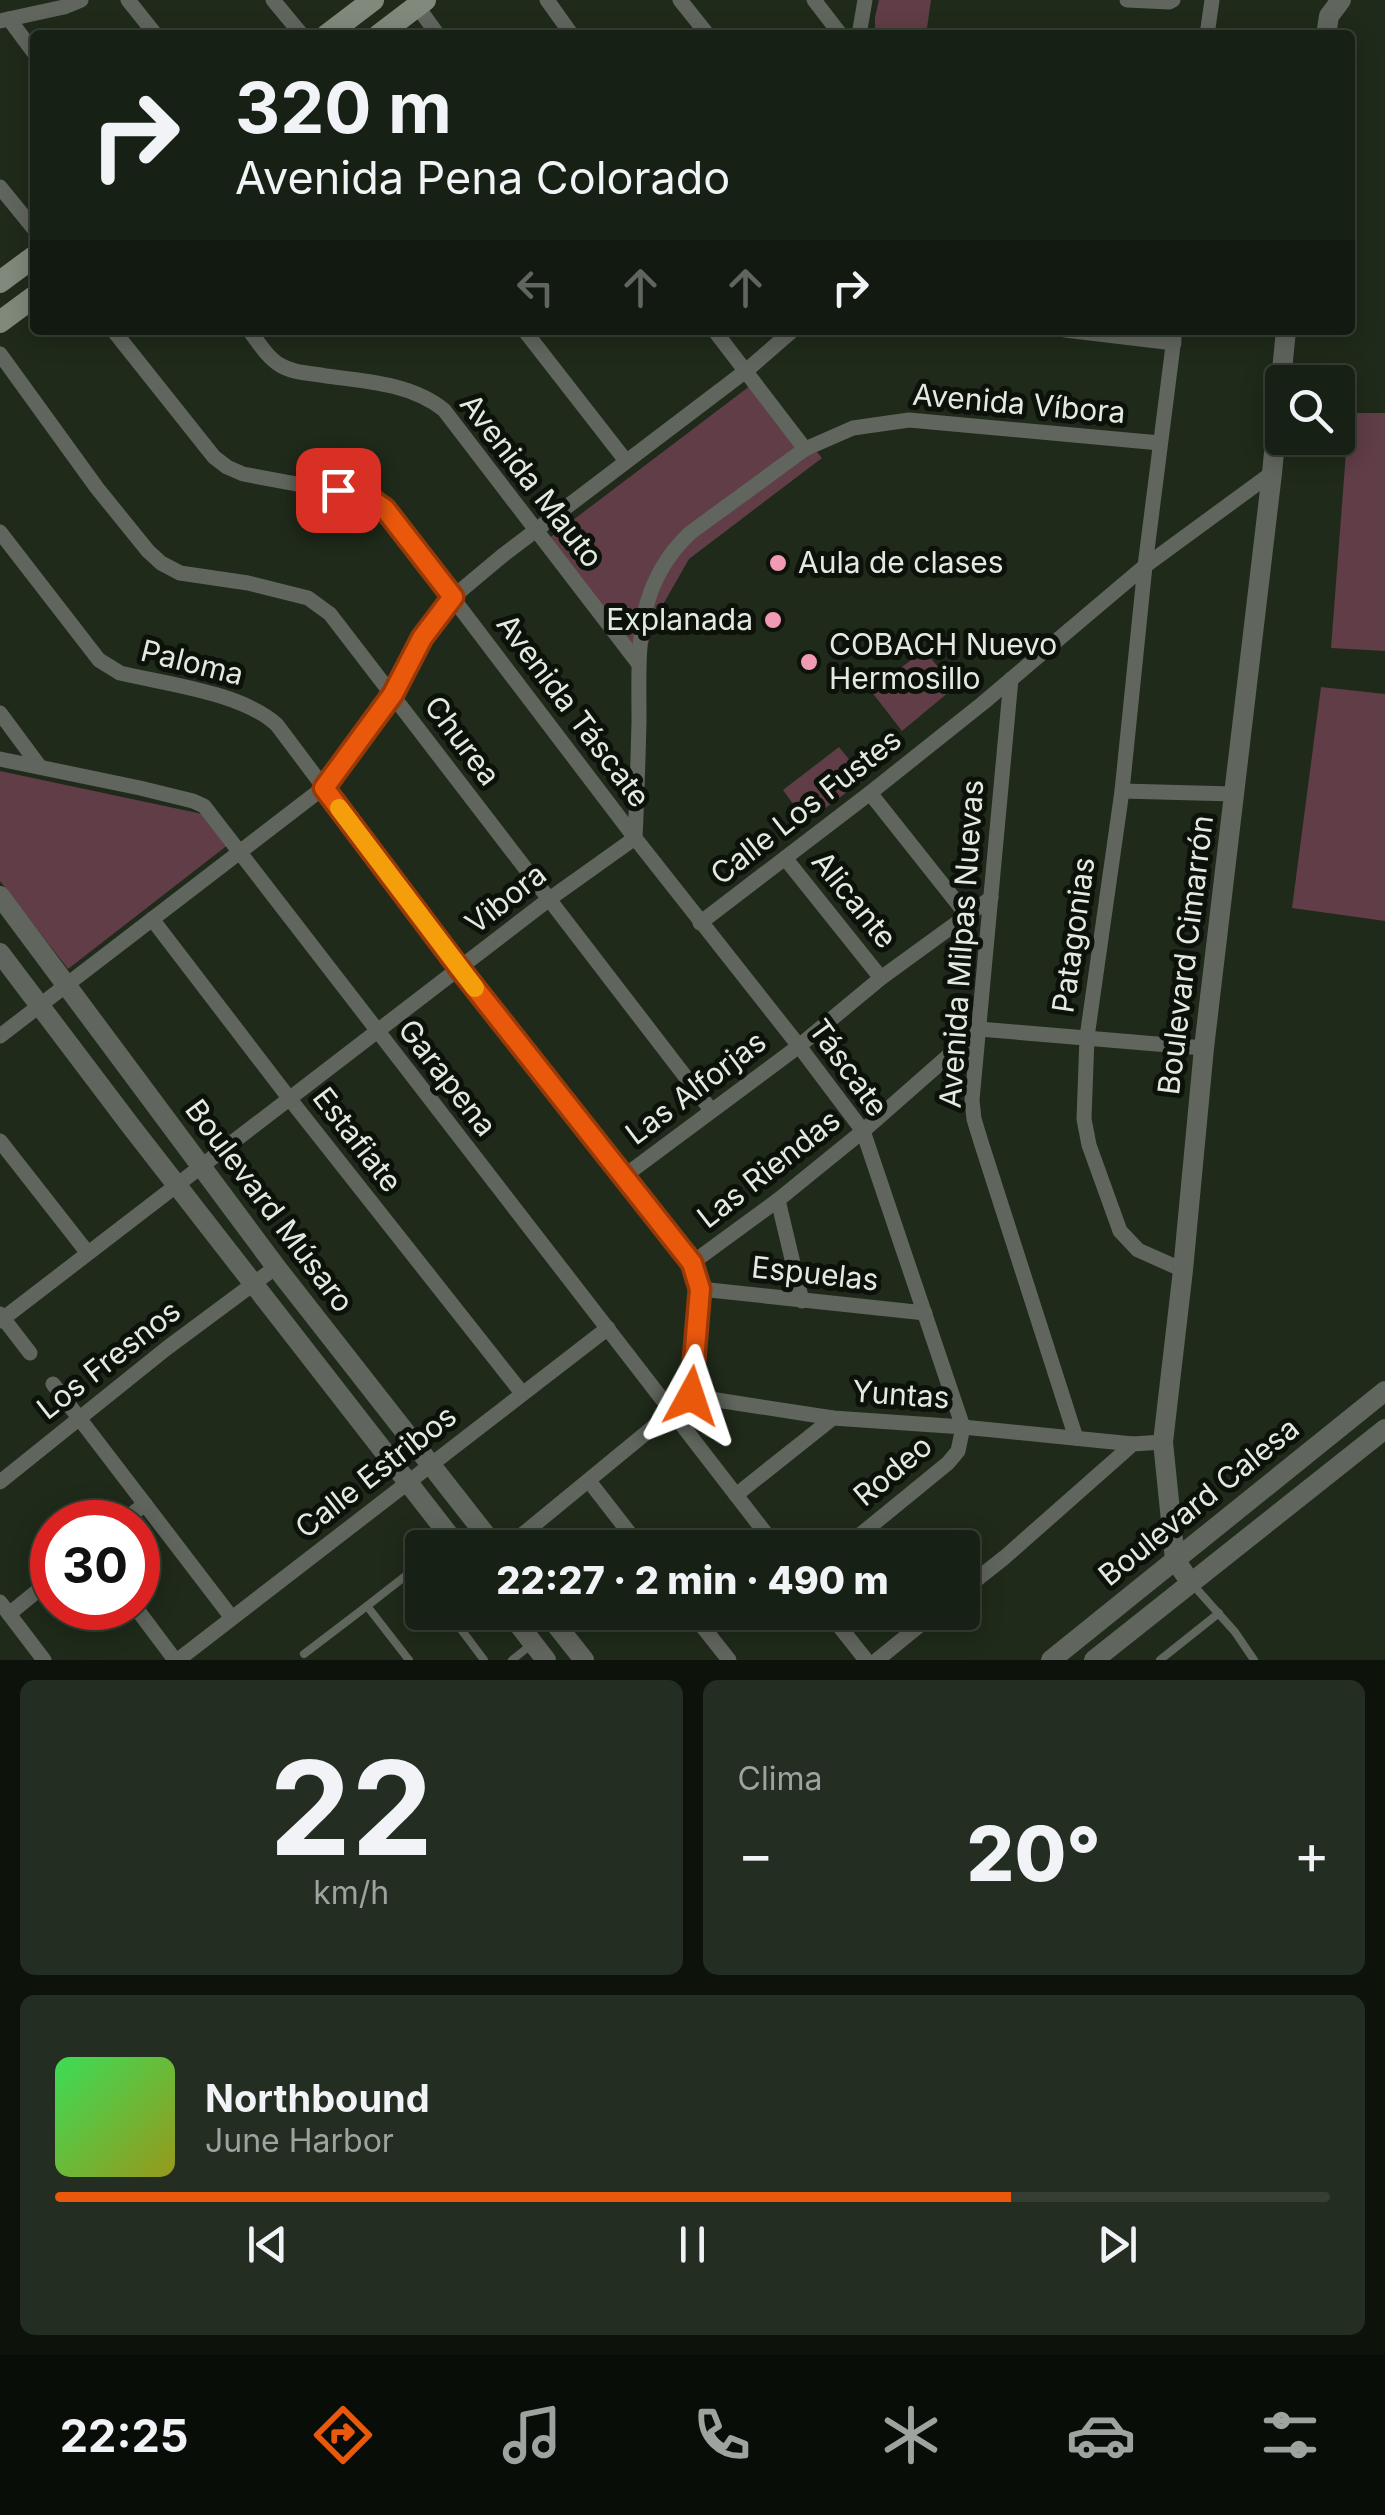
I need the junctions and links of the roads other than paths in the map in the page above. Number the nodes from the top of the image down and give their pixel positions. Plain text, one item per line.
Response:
1 (82, 0) edge
2 (128, 0) edge
3 (273, 0) edge
4 (373, 0) edge
5 (546, 0) edge
6 (680, 0) edge
7 (814, 0) edge
8 (865, 0) edge
9 (1127, 0) edge
10 (1212, 0) edge
11 (1170, 1) edge
12 (421, 3) edge
13 (4, 20) edge
14 (152, 30) edge
15 (298, 30) edge
16 (334, 30) edge
17 (386, 30) edge
18 (435, 30) edge
19 (568, 30) edge
20 (704, 30) edge
21 (837, 30) edge
22 (860, 30) edge
23 (1208, 30) edge
24 (30, 49) edge
25 (0, 187) edge
26 (30, 224) edge
27 (30, 260) edge
28 (0, 282) edge
29 (30, 300) edge
30 (0, 322) edge
31 (117, 335) edge
32 (253, 335) edge
33 (528, 335) edge
34 (718, 335) edge
35 (787, 335) edge
36 (1286, 335) edge
37 (1175, 336) edge
38 (0, 354) edge
39 (747, 370) junction
40 (1160, 443) junction
41 (806, 449) junction
42 (626, 462) junction
43 (1272, 473) junction
44 (536, 530) junction
45 (0, 532) edge
46 (1145, 566) junction
47 (453, 597) junction
48 (638, 663) junction
49 (1011, 679) junction
50 (393, 694) junction
51 (0, 714) edge
52 (0, 759) edge
53 (40, 767) junction
54 (324, 788) junction
55 (1122, 791) junction
56 (870, 794) junction
57 (1234, 794) junction
58 (635, 838) junction
59 (240, 852) junction
60 (785, 858) junction
61 (0, 896) edge
62 (991, 898) junction
63 (548, 900) junction
64 (966, 914) junction
65 (152, 918) junction
66 (700, 923) junction
67 (0, 952) edge
68 (460, 969) junction
69 (881, 978) junction
70 (67, 986) junction
71 (40, 1006) junction
72 (978, 1029) junction
73 (376, 1032) junction
74 (0, 1036) edge
75 (1088, 1038) junction
76 (799, 1046) junction
77 (1204, 1048) junction
78 (289, 1098) junction
79 (712, 1110) junction
80 (863, 1131) junction
81 (0, 1141) edge
82 (201, 1166) junction
83 (623, 1177) junction
84 (177, 1184) junction
85 (778, 1200) junction
86 (87, 1252) junction
87 (692, 1263) junction
88 (276, 1267) junction
89 (1183, 1270) junction
90 (254, 1284) junction
91 (700, 1289) junction
92 (802, 1301) junction
93 (925, 1312) junction
94 (1, 1318) edge
95 (608, 1328) junction
96 (30, 1353) dead end
97 (53, 1384) dead end
98 (1385, 1391) edge
99 (522, 1393) junction
100 (691, 1396) junction
101 (672, 1411) junction
102 (79, 1418) junction
103 (833, 1418) junction
104 (962, 1427) junction
105 (1385, 1429) edge
106 (1076, 1438) junction
107 (1163, 1442) junction
108 (1133, 1444) junction
109 (431, 1464) junction
110 (0, 1482) edge
111 (407, 1482) junction
112 (589, 1482) junction
113 (736, 1495) junction
114 (142, 1500) edge
115 (160, 1524) edge
116 (441, 1530) edge
117 (482, 1530) edge
118 (529, 1530) edge
119 (626, 1530) edge
120 (763, 1530) edge
121 (866, 1530) edge
122 (1174, 1560) junction
123 (405, 1577) edge
124 (980, 1577) edge
125 (1191, 1582) junction
126 (30, 1592) edge
127 (367, 1606) junction
128 (4, 1608) edge
129 (1218, 1613) junction
130 (232, 1618) junction
131 (153, 1630) edge
132 (462, 1630) edge
133 (522, 1630) edge
134 (560, 1630) edge
135 (706, 1630) edge
136 (842, 1630) edge
137 (914, 1630) edge
138 (539, 1652) edge
139 (304, 1654) dead end
140 (1097, 1659) edge
141 (44, 1660) edge
142 (177, 1660) edge
143 (408, 1660) edge
144 (484, 1660) edge
145 (512, 1660) edge
146 (584, 1660) edge
147 (729, 1660) edge
148 (866, 1660) edge
149 (876, 1660) edge
150 (1051, 1660) edge
151 (1160, 1660) edge
152 (1254, 1660) edge

1 - 13 street
2 - 14 street
3 - 15 street
4 - 16 main road
5 - 19 street
6 - 20 street
7 - 21 street
8 - 22 street
9 - 11 street
10 - 23 street
12 - 17 main road
12 - 18 street
13 - 24 street
25 - 26 street
27 - 28 main road
29 - 30 main road
31 - 47 street, Avenida Táscate
32 - 44 street, Avenida Mauto
33 - 42 street
34 - 39 street
35 - 39 street
36 - 43 street, Boulevard Cimarrón
37 - 40 street
38 - 50 street, Churea
39 - 41 street
39 - 42 street
40 - 41 street, Avenida Víbora
40 - 46 street
41 - 48 street, Avenida Víbora
42 - 44 street
43 - 46 street, Calle Los Fustes
43 - 57 street, Boulevard Cimarrón
44 - 47 street
44 - 48 street, Avenida Mauto
45 - 54 street, Paloma
46 - 49 street, Calle Los Fustes
46 - 55 street, Patagonias
47 - 50 street
47 - 58 street, Avenida Táscate
48 - 58 street
49 - 56 street, Calle Los Fustes
49 - 62 street, Avenida Milpas Nuevas
50 - 54 street
50 - 63 street, Churea
51 - 53 street
52 - 53 street, Garapena
53 - 59 street, Garapena
54 - 59 street
54 - 68 street, Paloma
55 - 57 street
55 - 75 street, Patagonias
56 - 60 street, Calle Los Fustes
56 - 64 street
57 - 77 street, Boulevard Cimarrón
58 - 63 street, Vibora
58 - 66 street, Táscate
59 - 65 street
59 - 73 street, Garapena
60 - 66 street, Calle Los Fustes
60 - 69 street, Alicante
61 - 70 street, Boulevard Músaro
62 - 64 street, Las Alforjas
62 - 72 street, Avenida Milpas Nuevas
63 - 68 street, Vibora
63 - 79 street, Churea
64 - 69 street, Las Alforjas
65 - 70 street
65 - 78 street, Estafiate
66 - 76 street, Táscate
67 - 71 street, Boulevard Músaro
68 - 73 street, Vibora
68 - 83 street, Paloma
69 - 76 street, Las Alforjas
70 - 71 street
70 - 82 street, Boulevard Músaro
71 - 74 street
71 - 84 street, Boulevard Músaro
72 - 75 street
72 - 80 street, Las Riendas
72 - 106 street, Avenida Milpas Nuevas
73 - 78 street, Vibora
73 - 95 street, Garapena
75 - 77 street
75 - 89 street, Patagonias
76 - 79 street, Las Alforjas
76 - 80 street, Táscate
77 - 89 street, Boulevard Cimarrón
78 - 82 street, Vibora
78 - 99 street, Estafiate
79 - 83 street, Las Alforjas
80 - 85 street, Las Riendas
80 - 93 street, Táscate
81 - 86 street
82 - 84 street, Vibora
82 - 88 street, Boulevard Músaro
83 - 87 street, Paloma
84 - 86 street, Vibora
84 - 90 street, Boulevard Músaro
85 - 87 street, Las Riendas
85 - 92 street
86 - 94 street, Vibora
87 - 91 street, Paloma
88 - 90 street, Los Fresnos
88 - 109 street, Boulevard Músaro
89 - 107 street, Boulevard Cimarrón
90 - 102 street, Los Fresnos
90 - 111 street, Boulevard Músaro
91 - 92 street, Espuelas
91 - 100 street, Paloma
92 - 93 street, Espuelas
93 - 104 street, Táscate
94 - 96 street
95 - 99 street, Calle Estribos
95 - 101 street, Garapena
97 - 102 street
98 - 122 street, Boulevard Calesa
99 - 109 street, Calle Estribos
100 - 101 street
100 - 103 street, Yuntas
101 - 112 street
101 - 113 street, Garapena
102 - 110 street, Los Fresnos
102 - 114 street
103 - 104 street, Yuntas
103 - 113 street
104 - 106 street, Yuntas
104 - 121 street, Rodeo
105 - 125 street, Boulevard Calesa
106 - 108 street, Yuntas
107 - 108 street, Yuntas
107 - 122 street, Boulevard Cimarrón
108 - 124 street
109 - 111 street, Calle Estribos
109 - 117 street, Boulevard Músaro
111 - 116 street, Boulevard Músaro
111 - 130 street, Calle Estribos
112 - 118 street
112 - 119 street
113 - 120 street, Garapena
115 - 130 street
122 - 125 street
122 - 150 street, Boulevard Calesa
123 - 127 lane
125 - 129 lane
125 - 140 street, Boulevard Calesa
126 - 128 street
127 - 139 lane
127 - 143 lane
128 - 141 street
129 - 151 lane
129 - 152 lane
130 - 142 street, Calle Estribos
131 - 142 street
132 - 144 lane
133 - 138 street
134 - 146 street
135 - 147 street
136 - 148 street
137 - 149 street
138 - 145 lane

